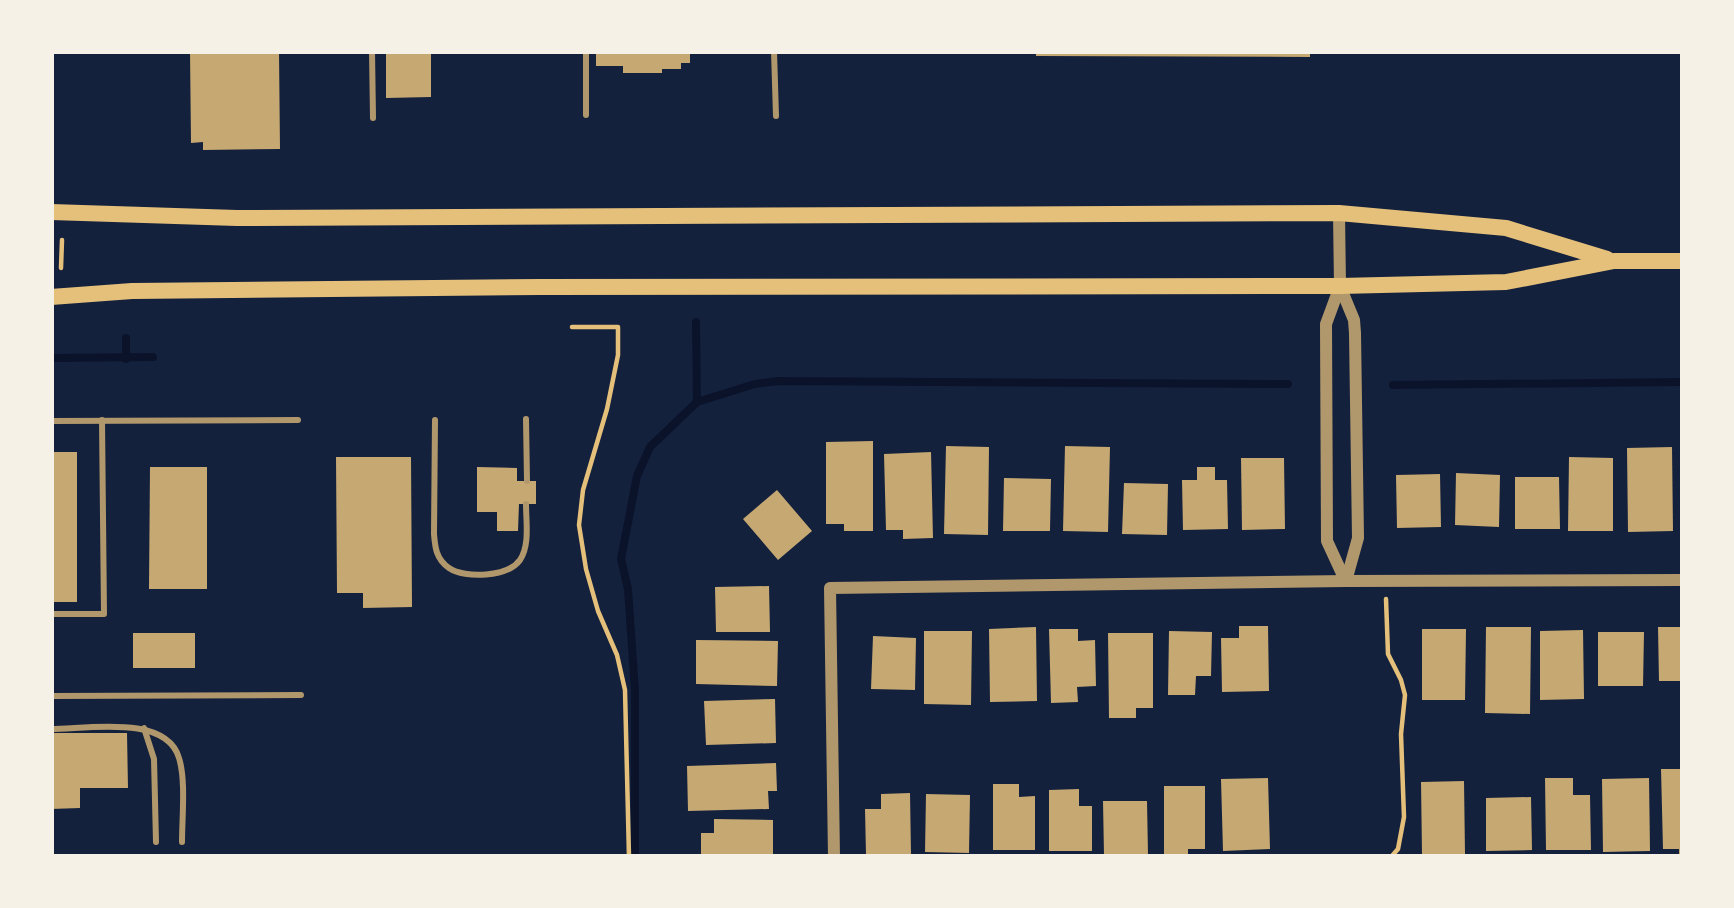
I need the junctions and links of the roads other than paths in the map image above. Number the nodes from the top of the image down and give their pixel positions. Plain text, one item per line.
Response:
1 (372, 51) edge
2 (586, 51) edge
3 (774, 51) edge
4 (586, 115) dead end
5 (776, 116) dead end
6 (373, 118) dead end
7 (51, 212) edge
8 (1339, 213) junction
9 (1614, 261) junction
10 (1683, 261) edge
11 (1340, 286) junction
12 (51, 297) edge
13 (526, 419) dead end
14 (102, 420) junction
15 (298, 420) dead end
16 (435, 420) dead end
17 (51, 421) edge
18 (527, 481) dead end
19 (526, 504) dead end
20 (1683, 580) edge
21 (1346, 581) junction
22 (51, 614) edge
23 (301, 695) dead end
24 (51, 696) edge
25 (144, 728) junction
26 (51, 729) edge
27 (156, 842) dead end
28 (182, 842) dead end
29 (834, 857) edge

1 - 6 lane
2 - 4 lane
3 - 5 lane
7 - 8 main road
8 - 9 main road
8 - 11 street
9 - 10 main road
9 - 11 main road
11 - 12 main road
11 - 21 street
11 - 21 street
13 - 18 lane
14 - 15 lane
14 - 17 lane
14 - 22 lane
16 - 19 lane
20 - 21 street
21 - 29 street
23 - 24 lane
25 - 26 lane
25 - 27 lane
25 - 28 lane

